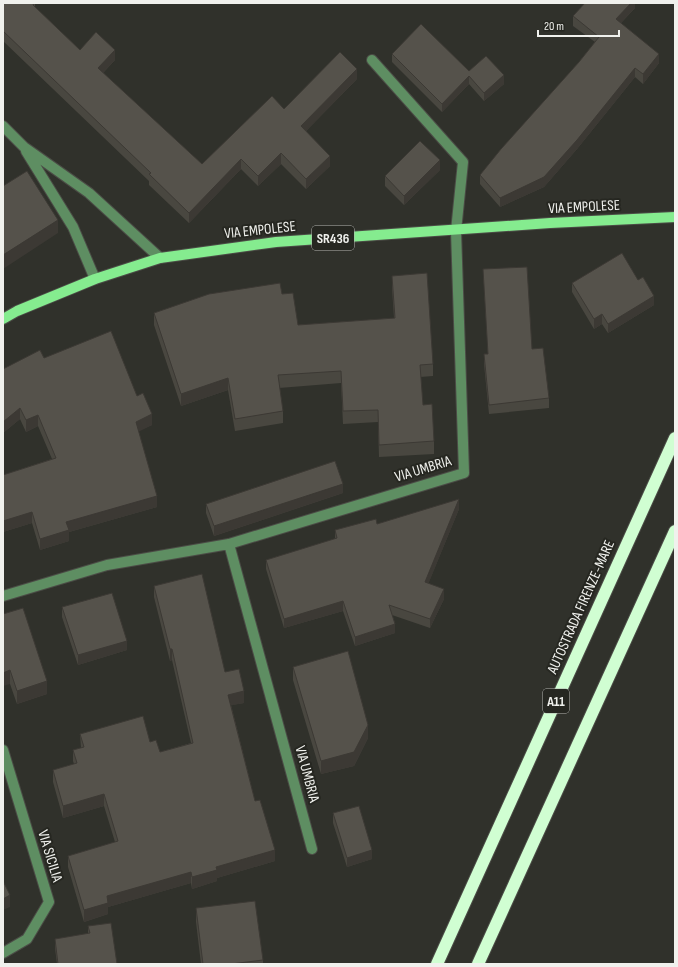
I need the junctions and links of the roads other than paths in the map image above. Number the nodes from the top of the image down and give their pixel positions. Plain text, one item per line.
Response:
1 (372, 60) dead end
2 (3, 126) edge
3 (24, 147) junction
4 (675, 217) edge
5 (456, 231) junction
6 (160, 258) junction
7 (95, 279) junction
8 (3, 319) edge
9 (675, 438) edge
10 (675, 531) edge
11 (229, 544) junction
12 (3, 596) edge
13 (3, 750) edge
14 (312, 849) dead end
15 (3, 953) edge
16 (437, 964) edge
17 (478, 964) edge

1 - 5 street
2 - 3 street
3 - 6 street
3 - 7 street
4 - 5 main road, VIA EMPOLESE / SR436
5 - 6 main road, VIA EMPOLESE / SR436
5 - 11 street, VIA UMBRIA
6 - 7 main road, VIA EMPOLESE / SR436
7 - 8 main road, VIA EMPOLESE / SR436
9 - 16 highway, AUTOSTRADA FIRENZE-MARE / A11
10 - 17 highway, A11
11 - 12 street, VIA UMBRIA
11 - 14 street, VIA UMBRIA
13 - 15 street, VIA SICILIA

